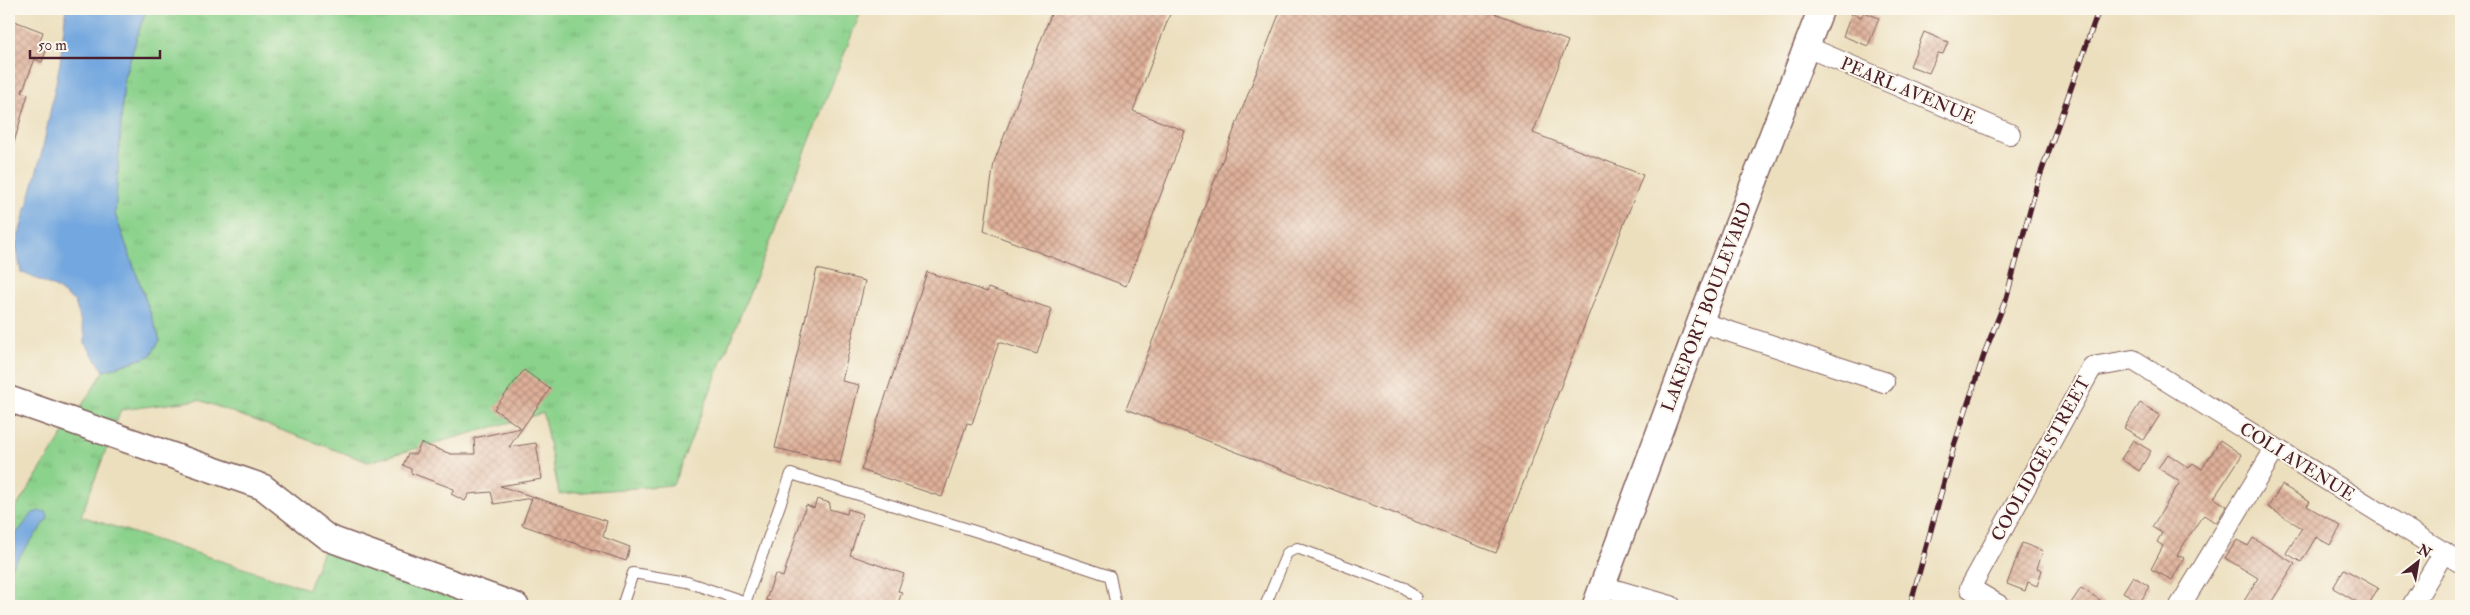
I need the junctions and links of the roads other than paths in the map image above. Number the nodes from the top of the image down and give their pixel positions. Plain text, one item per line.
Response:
1 (1817, 12) edge
2 (1807, 47) junction
3 (2010, 134) dead end
4 (1700, 322) junction
5 (2133, 360) joint
6 (1884, 382) dead end
7 (9, 399) edge
8 (2275, 449) junction
9 (2444, 552) junction
10 (2461, 563) edge
11 (1599, 596) edge
12 (745, 604) edge
13 (516, 606) edge
14 (622, 606) edge
15 (1116, 606) edge
16 (1265, 606) edge
17 (1413, 606) edge
18 (1671, 606) edge
19 (2000, 606) edge
20 (2180, 606) edge
21 (2412, 606) edge

1 - 2 street, LAKEPORT BOULEVARD
2 - 3 street, PEARL AVENUE
2 - 4 street, LAKEPORT BOULEVARD
4 - 6 street
4 - 11 street, LAKEPORT BOULEVARD
5 - 8 street, COLI AVENUE
5 - 19 street, COOLIDGE STREET
7 - 13 street
8 - 9 street, COLI AVENUE
8 - 20 street
9 - 10 street, COLI AVENUE
9 - 21 street
11 - 18 street
12 - 14 lane
12 - 15 lane
16 - 17 lane

